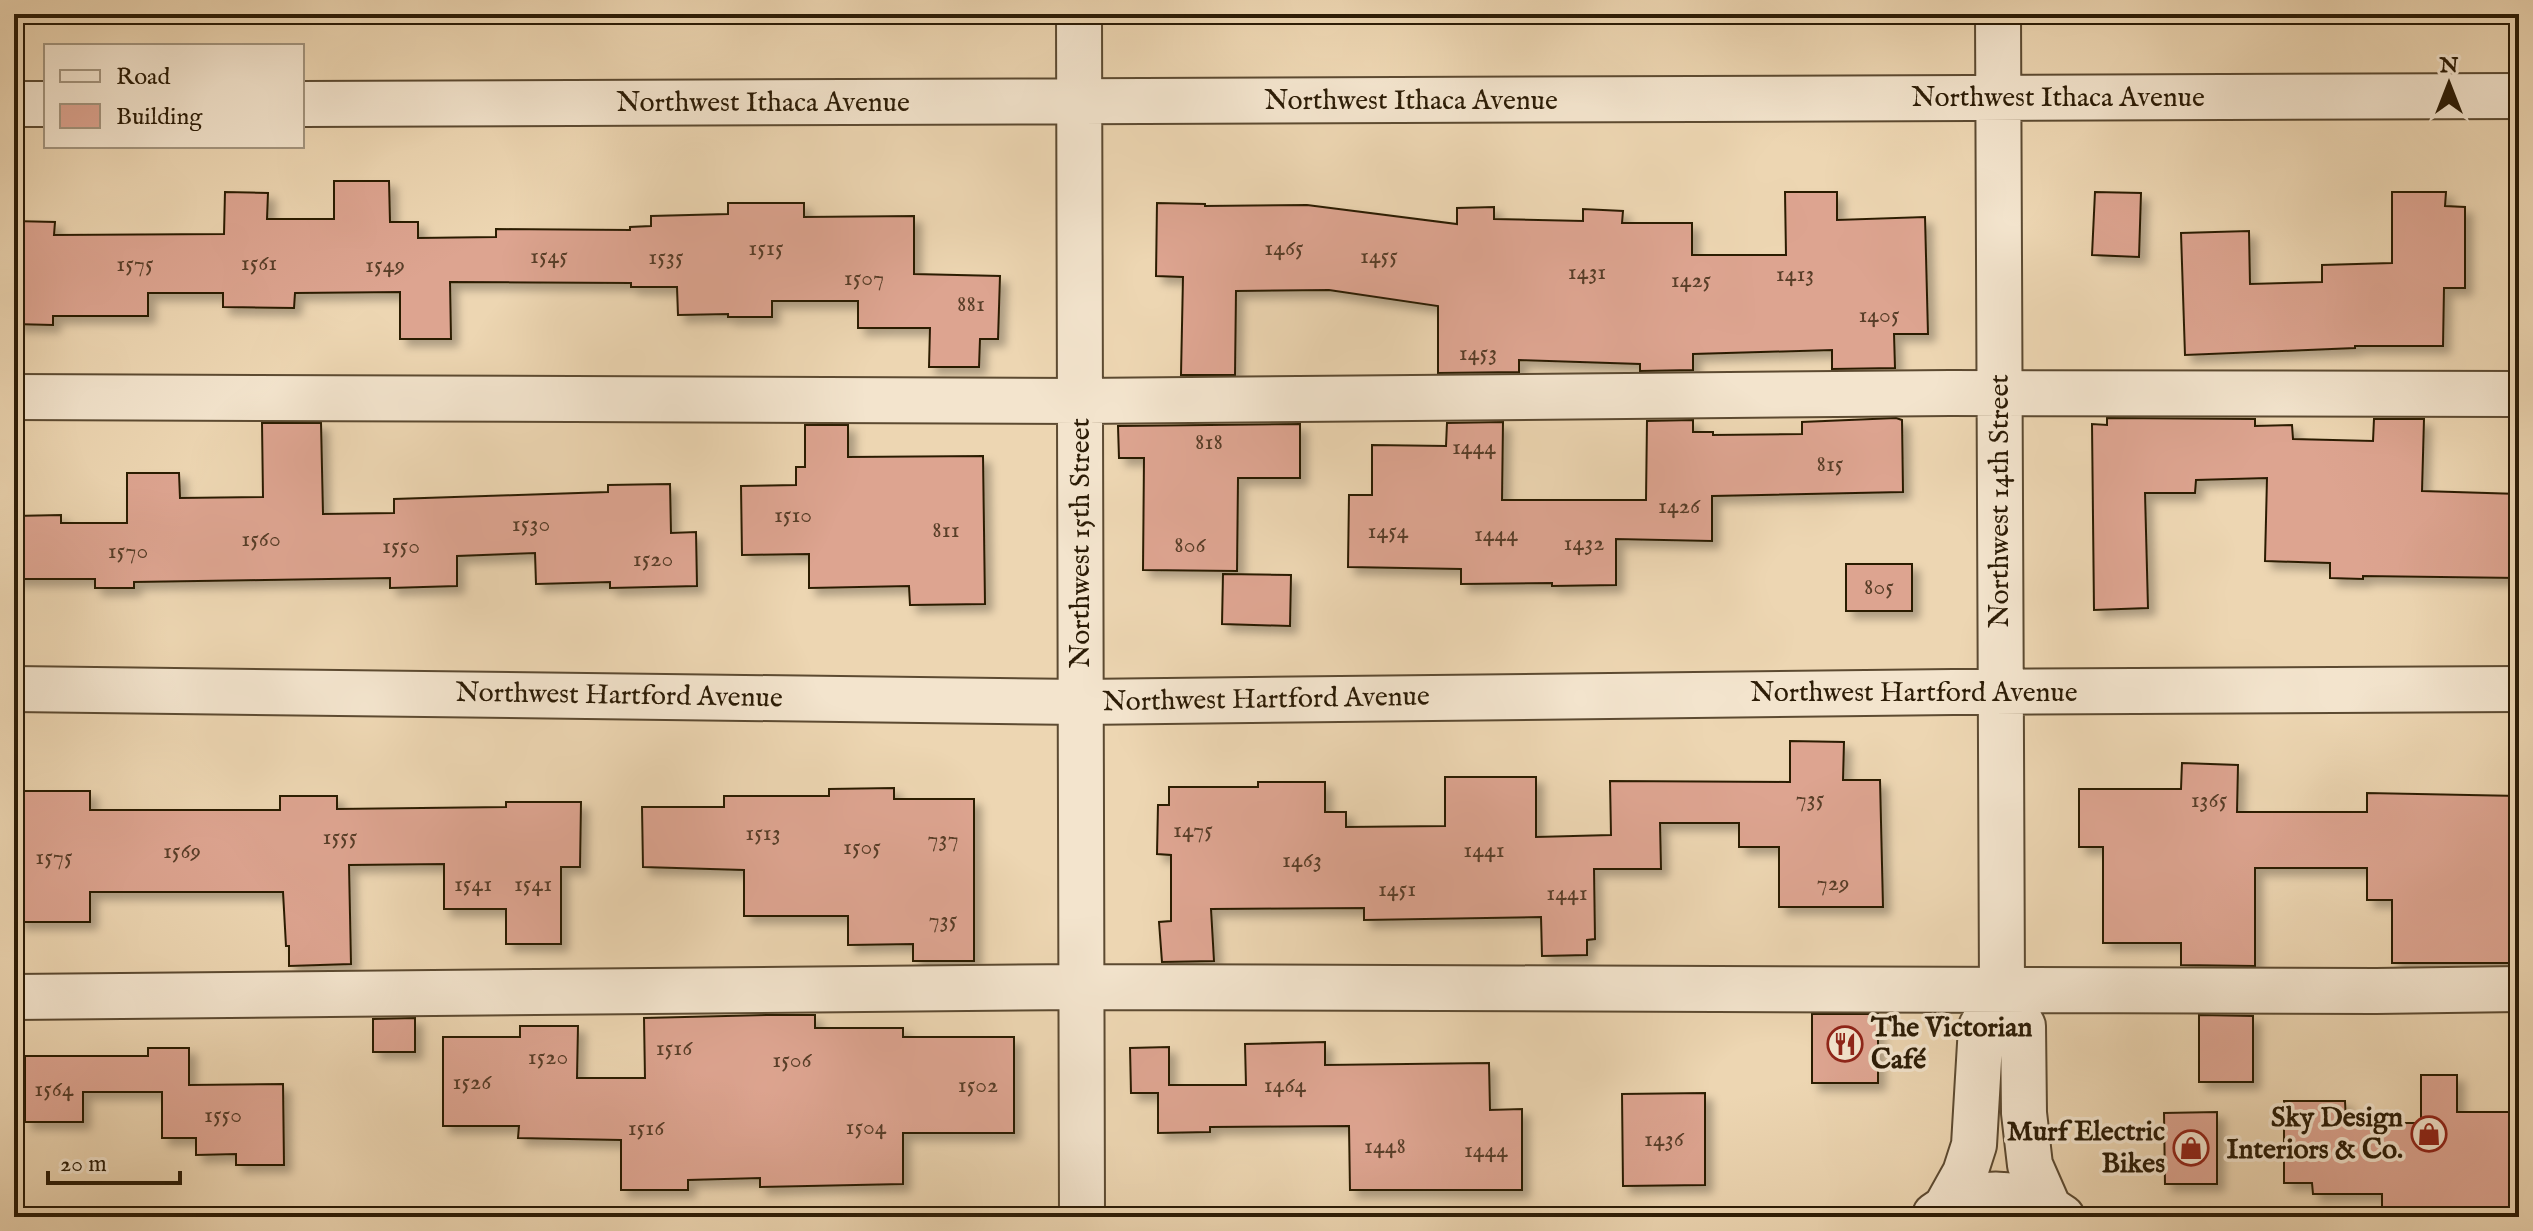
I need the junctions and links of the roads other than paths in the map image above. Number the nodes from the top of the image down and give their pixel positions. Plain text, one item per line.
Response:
1 (1079, 14) edge
2 (1998, 14) edge
3 (2519, 96) edge
4 (1998, 98) junction
5 (1078, 103) junction
6 (14, 104) edge
7 (44, 104) edge
8 (304, 104) edge
9 (1999, 393) junction
10 (2519, 394) edge
11 (14, 397) edge
12 (1081, 401) junction
13 (14, 689) edge
14 (2519, 689) edge
15 (2001, 692) junction
16 (1081, 702) junction
17 (1081, 987) junction
18 (2002, 989) junction
19 (2519, 989) edge
20 (14, 997) edge
21 (1939, 1212) edge
22 (2055, 1212) edge
23 (1082, 1217) edge

1 - 5 street, Northwest 15th Street
2 - 4 street, Northwest 14th Street
3 - 4 street, Northwest Ithaca Avenue
4 - 5 street, Northwest Ithaca Avenue
4 - 9 street, Northwest 14th Street
5 - 8 street, Northwest Ithaca Avenue
5 - 12 street, Northwest 15th Street
6 - 7 street
9 - 10 street
9 - 12 street
9 - 15 street, Northwest 14th Street
11 - 12 street
12 - 16 street, Northwest 15th Street
13 - 16 street, Northwest Hartford Avenue
14 - 15 street, Northwest Hartford Avenue
15 - 16 street, Northwest Hartford Avenue
15 - 18 street, Northwest 14th Street
16 - 17 street, Northwest 15th Street
17 - 18 street
17 - 20 street
17 - 23 street, Northwest 15th Street
18 - 19 street
18 - 21 street, Northwest 14th Street
18 - 22 street, Northwest 14th Street
21 - 22 street

